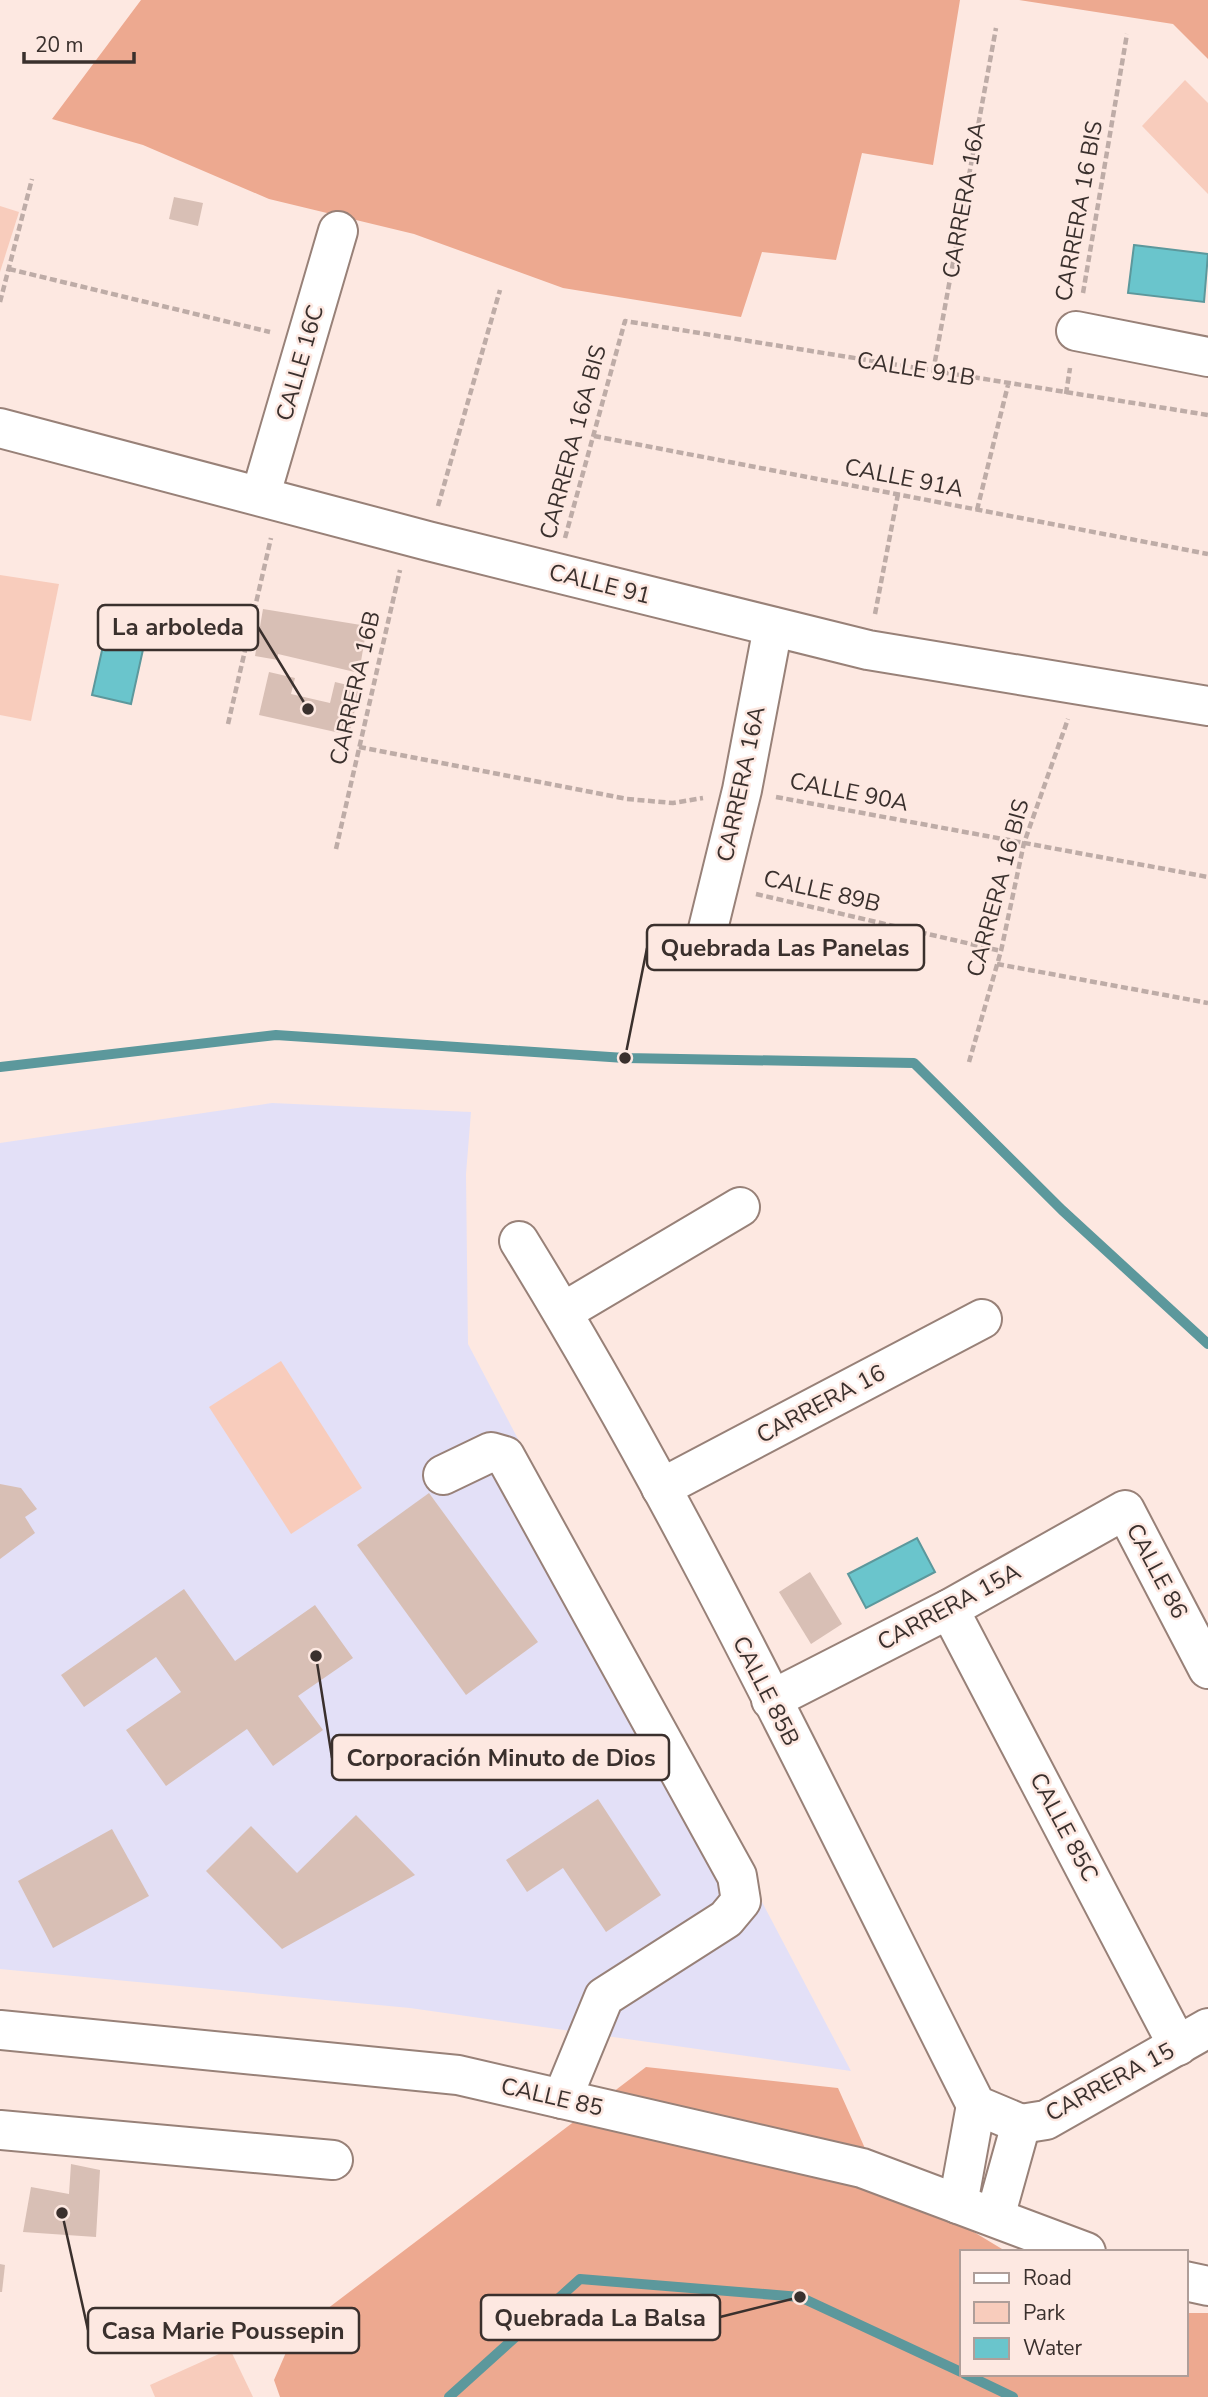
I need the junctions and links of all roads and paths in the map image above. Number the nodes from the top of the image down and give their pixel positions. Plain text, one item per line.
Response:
1 (996, 29) dead end
2 (1127, 34) dead end
3 (32, 179) dead end
4 (338, 231) dead end
5 (9, 269) junction
6 (500, 290) dead end
7 (0, 302) edge
8 (625, 321) joint
9 (1076, 331) junction
10 (308, 342) junction
11 (1208, 357) edge
12 (933, 372) junction
13 (1008, 385) junction
14 (1066, 394) junction
15 (1208, 415) edge
16 (0, 428) edge
17 (593, 436) junction
18 (898, 494) junction
19 (271, 497) junction
20 (977, 510) junction
21 (418, 538) junction
22 (1208, 554) edge
23 (556, 572) junction
24 (773, 627) junction
25 (868, 650) junction
26 (1080, 685) junction
27 (1208, 706) edge
28 (228, 724) dead end
29 (359, 747) junction
30 (742, 790) junction
31 (1024, 843) junction
32 (336, 849) dead end
33 (1208, 877) edge
34 (718, 885) junction
35 (705, 941) dead end
36 (1000, 951) junction
37 (997, 964) junction
38 (1208, 1003) edge
39 (969, 1062) dead end
40 (740, 1207) dead end
41 (519, 1241) dead end
42 (563, 1312) junction
43 (982, 1319) dead end
44 (443, 1475) dead end
45 (661, 1488) junction
46 (1125, 1510) joint
47 (949, 1609) junction
48 (1208, 1669) edge
49 (771, 1700) junction
50 (0, 2031) edge
51 (1193, 2037) edge
52 (562, 2099) junction
53 (976, 2105) junction
54 (1021, 2124) junction
55 (0, 2130) edge
56 (334, 2160) dead end
57 (958, 2204) junction
58 (995, 2217) junction
59 (1081, 2250) edge
60 (1187, 2281) edge
61 (1208, 2286) edge

1 - 12 path, CARRERA 16A
2 - 9 path, CARRERA 16 BIS
3 - 5 path
4 - 10 street, CALLE 16C
5 - 7 path
5 - 10 path
6 - 21 path, CARRERA 16B
8 - 12 path, CALLE 91B
8 - 17 path, CARRERA 16A BIS
9 - 11 street
9 - 14 path, CARRERA 16 BIS
10 - 19 street, CALLE 16C
12 - 13 path, CALLE 91B
13 - 14 path, CALLE 91B
13 - 20 path
14 - 15 path, CALLE 91B
16 - 19 street, CALLE 91
17 - 18 path, CALLE 91A
17 - 23 path, CARRERA 16A BIS
18 - 20 path, CALLE 91A
18 - 25 path
19 - 21 street, CALLE 91
19 - 28 path
20 - 22 path, CALLE 91A
21 - 23 street, CALLE 91
21 - 29 path, CARRERA 16B
23 - 24 street, CALLE 91
24 - 25 street, CALLE 91
24 - 30 street, CARRERA 16A
25 - 26 street, CALLE 91
26 - 27 street, CALLE 91
26 - 31 path, CARRERA 16 BIS
29 - 30 path, CALLE 90A
29 - 32 path, CARRERA 16B
30 - 31 path, CALLE 90A
30 - 34 street, CARRERA 16A
31 - 33 path, CALLE 90A
31 - 36 path, CARRERA 16 BIS
34 - 35 street, CARRERA 16A
34 - 36 path, CALLE 89B
36 - 37 path, CARRERA 16 BIS
37 - 38 path
37 - 39 path, CARRERA 16 BIS
40 - 42 street
41 - 42 street, CALLE 85B
42 - 45 street, CALLE 85B
43 - 45 street, CARRERA 16
44 - 52 street
45 - 49 street, CALLE 85B
46 - 47 street, CARRERA 15A
46 - 48 street, CALLE 86
47 - 49 street, CARRERA 15A
47 - 51 street, CALLE 85C
49 - 53 street, CALLE 85B
50 - 52 street, CALLE 85
51 - 54 street, CARRERA 15
52 - 57 street, CALLE 85
53 - 54 street
53 - 57 street
54 - 58 street, CARRERA 15
55 - 56 street
57 - 58 street, CALLE 85
58 - 59 street, CALLE 85
60 - 61 street

